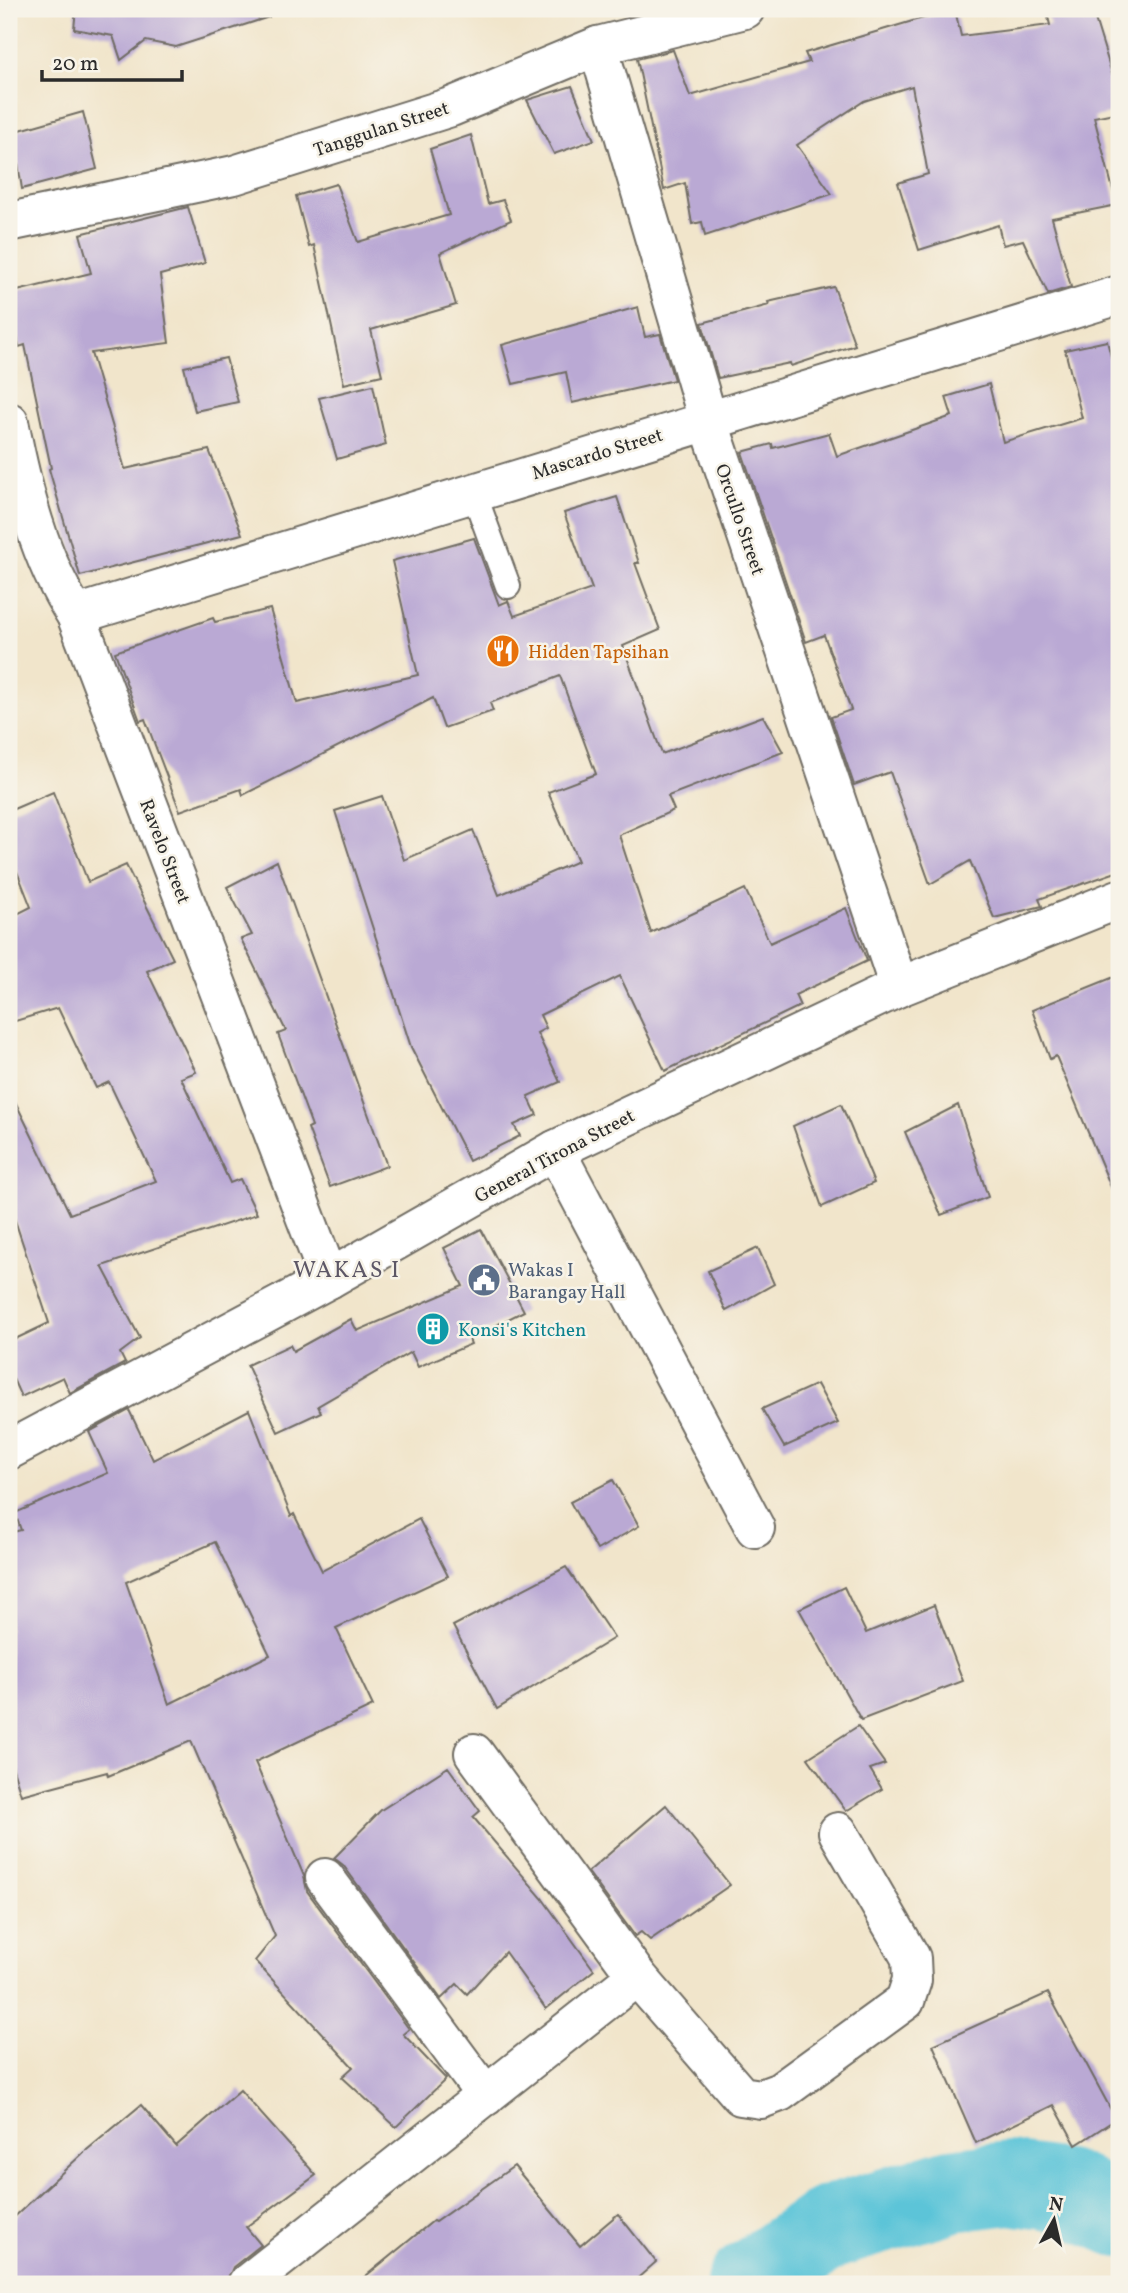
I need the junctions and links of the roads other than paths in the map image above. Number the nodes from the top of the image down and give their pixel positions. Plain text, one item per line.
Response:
1 (745, 9) edge
2 (598, 46) junction
3 (9, 222) edge
4 (1119, 295) edge
5 (708, 420) junction
6 (9, 422) edge
7 (472, 491) junction
8 (508, 586) dead end
9 (76, 615) junction
10 (1119, 899) edge
11 (899, 987) junction
12 (555, 1150) junction
13 (329, 1279) junction
14 (9, 1450) edge
15 (755, 1528) dead end
16 (474, 1753) dead end
17 (838, 1832) dead end
18 (325, 1878) dead end
19 (637, 1976) junction
20 (486, 2096) junction
21 (247, 2284) edge

1 - 2 street, Tanggulan Street
2 - 3 street, Tanggulan Street
2 - 5 street, Orcullo Street
4 - 5 street, Mascardo Street
5 - 7 street, Mascardo Street
5 - 11 street, Orcullo Street
6 - 9 street, Ravelo Street
7 - 8 lane
7 - 9 street, Mascardo Street
9 - 13 street, Ravelo Street
10 - 11 street, General Tirona Street
11 - 12 street, General Tirona Street
12 - 13 street, General Tirona Street
12 - 15 street
13 - 14 street, General Tirona Street
16 - 19 street
17 - 19 street
18 - 20 street
19 - 20 street
20 - 21 street

